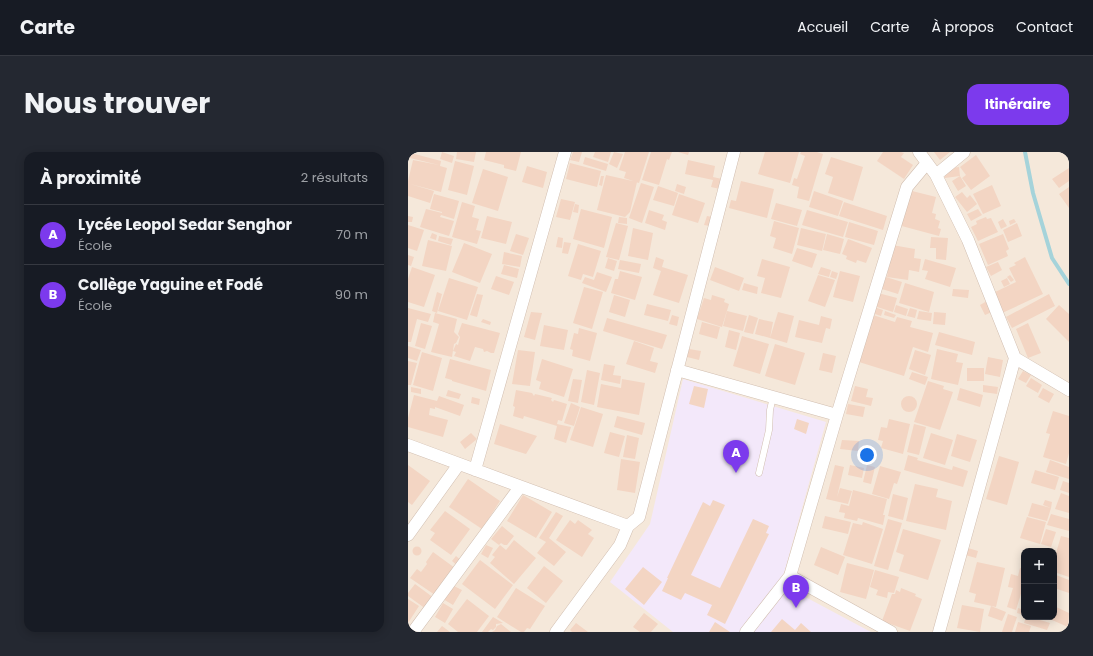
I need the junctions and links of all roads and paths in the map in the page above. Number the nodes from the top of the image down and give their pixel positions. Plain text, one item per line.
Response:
1 (565, 152) edge
2 (734, 152) edge
3 (919, 152) edge
4 (964, 152) edge
5 (927, 163) junction
6 (936, 175) junction
7 (1015, 358) junction
8 (677, 370) junction
9 (1069, 390) edge
10 (773, 397) junction
11 (837, 415) junction
12 (408, 445) edge
13 (459, 464) junction
14 (475, 470) junction
15 (759, 473) dead end
16 (520, 487) junction
17 (628, 526) junction
18 (408, 535) edge
19 (790, 576) junction
20 (414, 632) edge
21 (556, 632) edge
22 (746, 632) edge
23 (891, 632) edge
24 (939, 632) edge

1 - 14 street
2 - 8 street
3 - 5 street
4 - 6 street
5 - 6 street
5 - 11 street
6 - 7 street
7 - 9 street
7 - 24 street
8 - 10 street
8 - 17 street
10 - 11 street
10 - 15 lane
11 - 19 street
12 - 13 street
13 - 14 street
13 - 18 street
14 - 16 street
16 - 17 street
16 - 20 street
17 - 21 street
19 - 22 street
19 - 23 street

